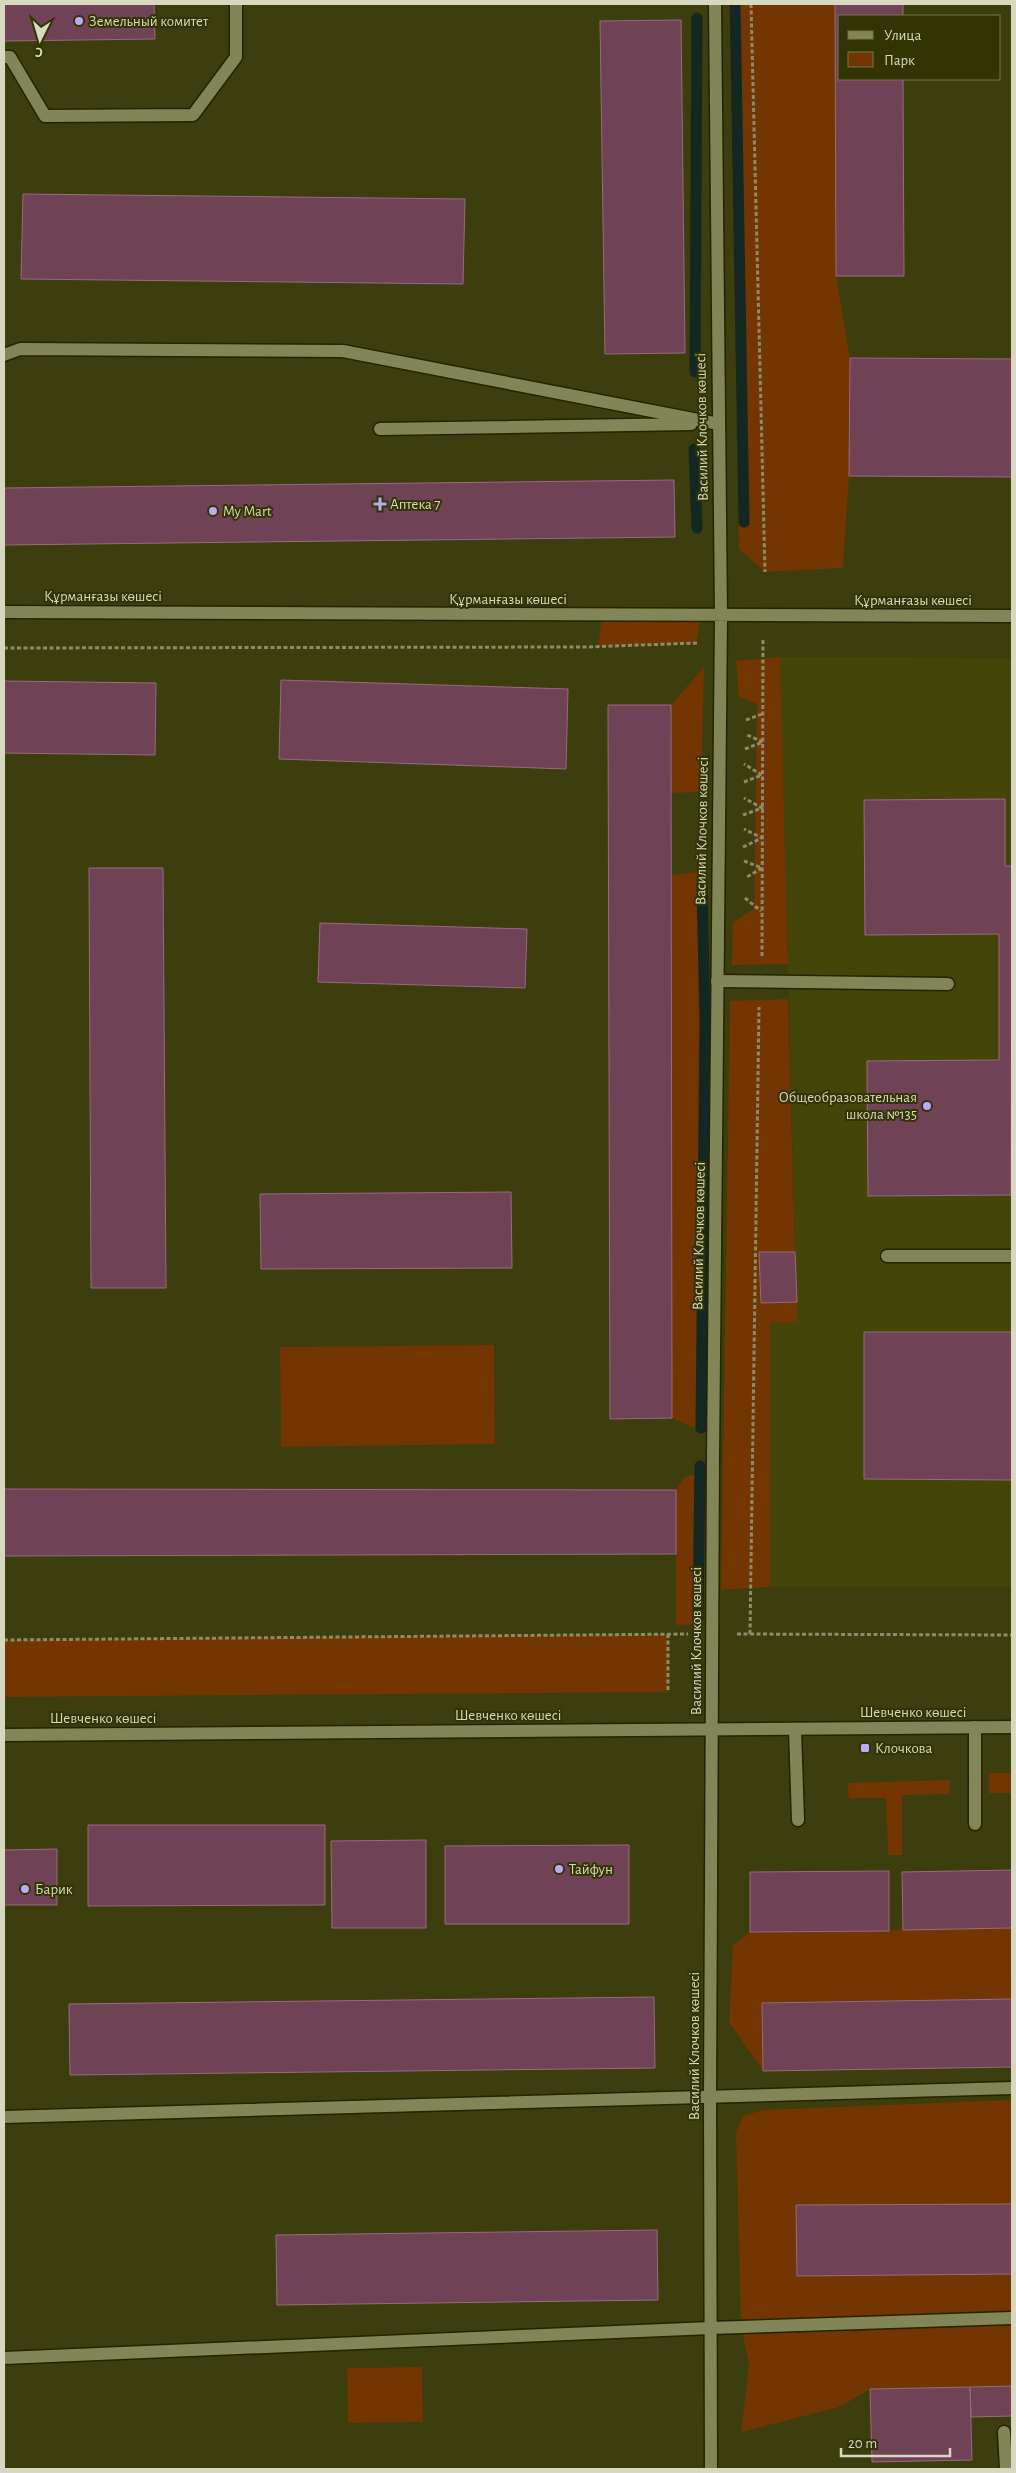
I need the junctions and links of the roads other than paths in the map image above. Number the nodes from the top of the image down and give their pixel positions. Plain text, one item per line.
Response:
1 (236, 4) edge
2 (714, 4) edge
3 (4, 57) edge
4 (4, 355) edge
5 (719, 424) junction
6 (380, 429) dead end
7 (4, 612) edge
8 (721, 616) junction
9 (1012, 616) edge
10 (717, 981) junction
11 (948, 984) dead end
12 (888, 1256) dead end
13 (1012, 1256) edge
14 (1012, 1727) edge
15 (975, 1728) junction
16 (795, 1729) junction
17 (712, 1730) junction
18 (4, 1735) edge
19 (798, 1820) dead end
20 (975, 1824) dead end
21 (1012, 2088) edge
22 (710, 2098) junction
23 (4, 2117) edge
24 (1012, 2318) edge
25 (711, 2328) junction
26 (4, 2358) edge
27 (1004, 2432) dead end
28 (711, 2469) edge
29 (1006, 2469) edge

1 - 3 street
2 - 5 street, Василий Клочков көшесі
4 - 5 street
5 - 6 street
5 - 8 street, Василий Клочков көшесі
7 - 8 street, Құрманғазы көшесі
8 - 9 street, Құрманғазы көшесі
8 - 10 street, Василий Клочков көшесі
10 - 11 street
10 - 17 street, Василий Клочков көшесі
12 - 13 street
14 - 15 street, Шевченко көшесі
15 - 16 street, Шевченко көшесі
15 - 20 street
16 - 17 street, Шевченко көшесі
16 - 19 street
17 - 18 street, Шевченко көшесі
17 - 22 street, Василий Клочков көшесі
21 - 22 street
22 - 23 street
22 - 25 street, Василий Клочков көшесі
24 - 25 street
25 - 26 street
25 - 28 street, Василий Клочков көшесі
27 - 29 street

